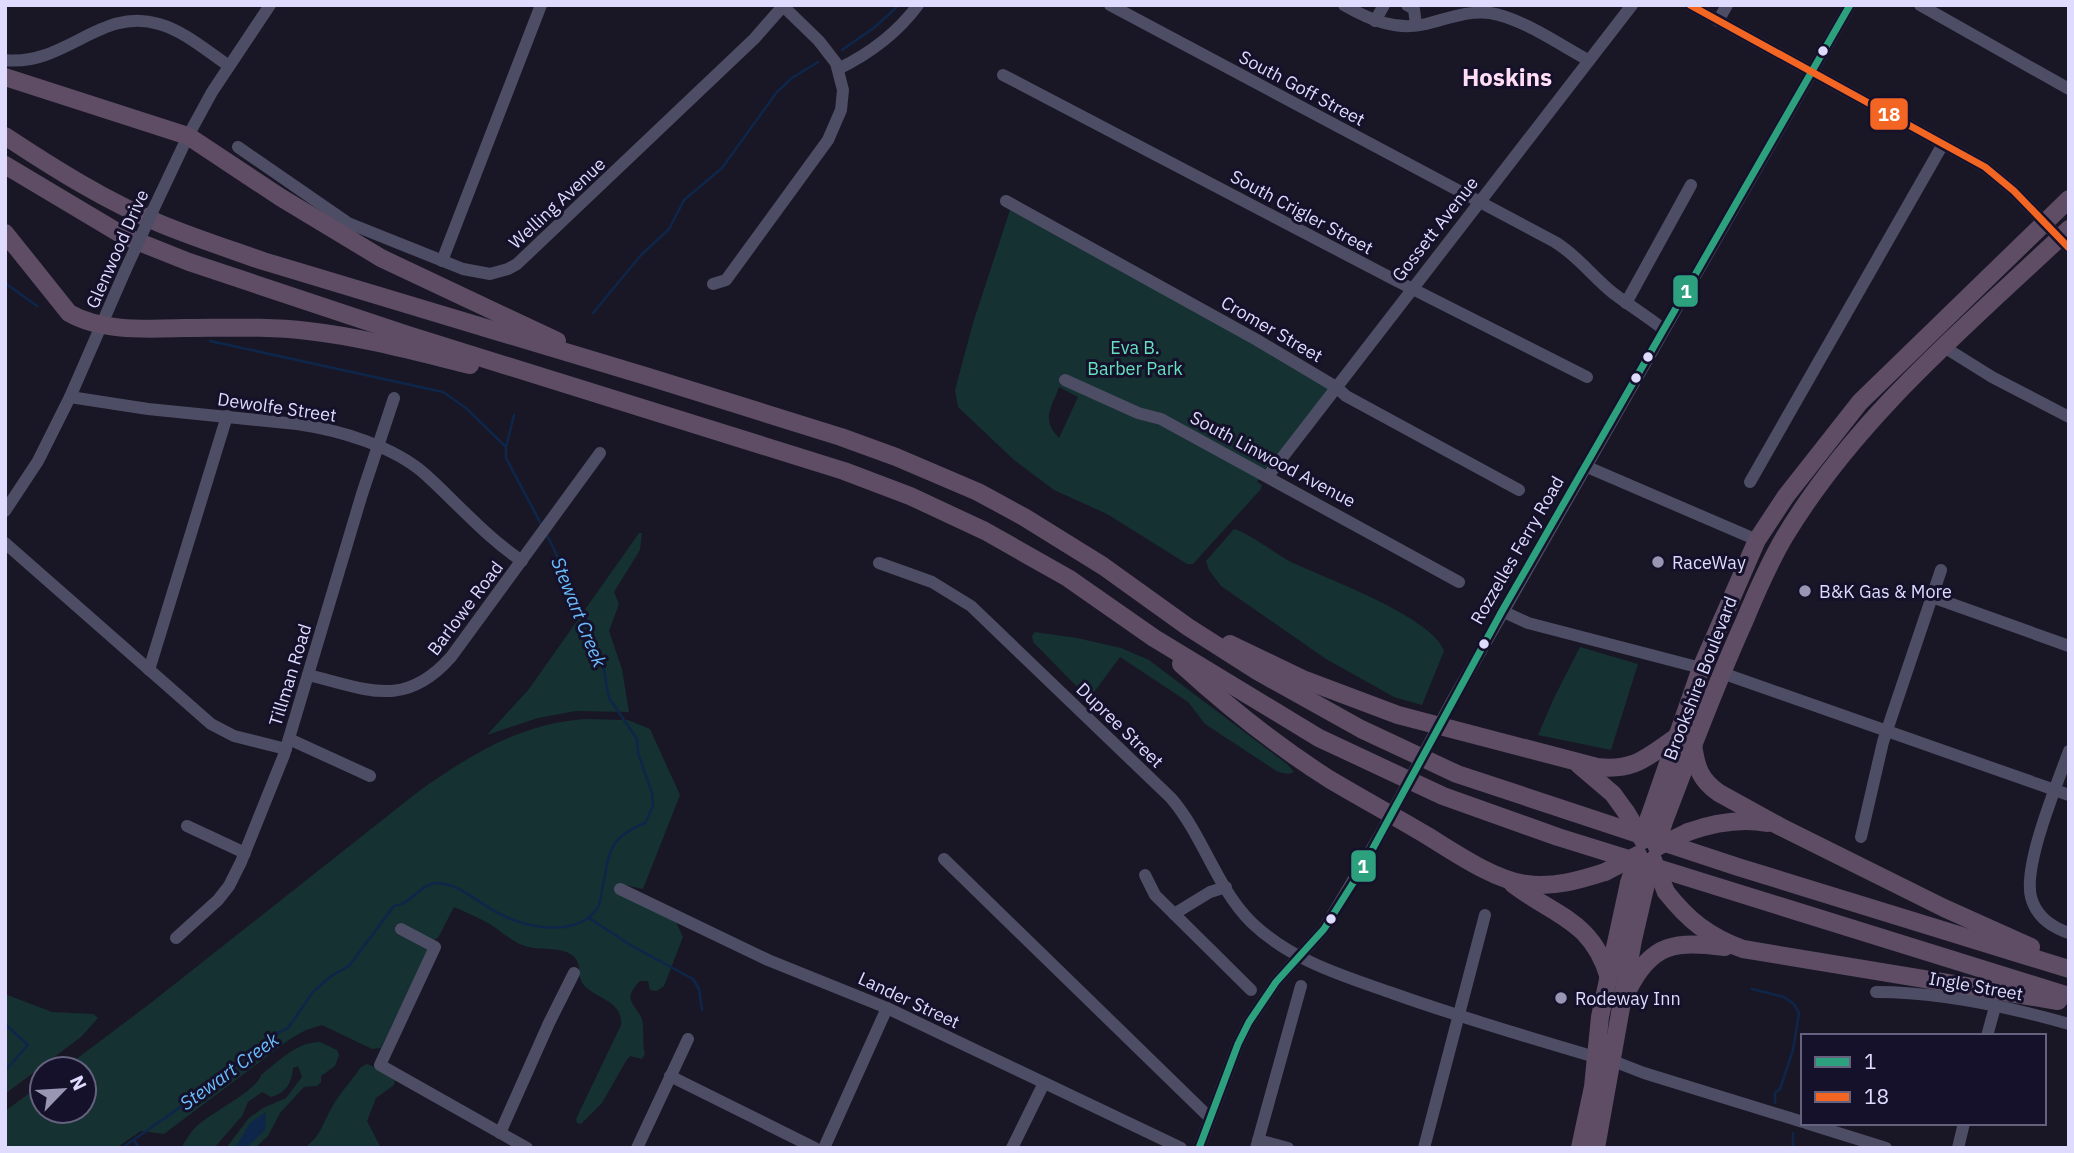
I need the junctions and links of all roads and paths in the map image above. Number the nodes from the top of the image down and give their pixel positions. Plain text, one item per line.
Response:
1 (270, 5) edge
2 (541, 5) edge
3 (783, 5) edge
4 (918, 5) edge
5 (1110, 5) edge
6 (1344, 5) edge
7 (1384, 5) edge
8 (1407, 5) edge
9 (1632, 5) edge
10 (1690, 5) edge
11 (1727, 5) edge
12 (1850, 5) edge
13 (1920, 5) edge
14 (1375, 21) junction
15 (1718, 21) junction
16 (1416, 25) junction
17 (5, 60) edge
18 (1588, 60) junction
19 (229, 66) junction
20 (838, 69) junction
21 (1811, 71) junction
22 (1003, 75) dead end
23 (5, 77) edge
24 (2069, 89) edge
25 (5, 136) edge
26 (188, 136) junction
27 (1943, 144) junction
28 (238, 147) dead end
29 (5, 165) edge
30 (1691, 185) dead end
31 (2069, 199) edge
32 (1006, 201) dead end
33 (1479, 201) junction
34 (2044, 222) junction
35 (5, 233) edge
36 (2065, 238) edge
37 (442, 261) junction
38 (713, 284) dead end
39 (1412, 288) junction
40 (1626, 303) junction
41 (103, 325) junction
42 (1663, 329) junction
43 (1944, 347) junction
44 (611, 366) junction
45 (1587, 377) dead end
46 (1065, 380) dead end
47 (559, 382) junction
48 (1336, 387) junction
49 (70, 397) junction
50 (394, 398) dead end
51 (227, 416) junction
52 (2069, 417) edge
53 (378, 448) junction
54 (1821, 449) junction
55 (600, 453) dead end
56 (1585, 466) junction
57 (1268, 476) junction
58 (1750, 482) dead end
59 (1519, 490) dead end
60 (5, 511) edge
61 (1756, 540) junction
62 (5, 543) edge
63 (1780, 545) junction
64 (522, 561) junction
65 (879, 563) dead end
66 (1941, 570) dead end
67 (1459, 582) dead end
68 (1931, 597) junction
69 (1502, 611) junction
70 (1188, 627) junction
71 (1154, 638) junction
72 (2069, 646) edge
73 (1701, 668) junction
74 (149, 670) junction
75 (1722, 673) junction
76 (308, 676) junction
77 (1887, 731) junction
78 (1675, 738) junction
79 (287, 744) junction
80 (1693, 744) junction
81 (2069, 751) edge
82 (1570, 760) junction
83 (370, 776) dead end
84 (2054, 790) junction
85 (2069, 796) edge
86 (1656, 821) junction
87 (187, 826) dead end
88 (1781, 827) junction
89 (1861, 837) dead end
90 (1648, 850) junction
91 (245, 853) junction
92 (944, 859) dead end
93 (1145, 875) dead end
94 (1504, 878) junction
95 (1637, 886) junction
96 (1226, 887) junction
97 (620, 889) dead end
98 (1174, 914) junction
99 (1485, 915) dead end
100 (401, 929) dead end
101 (2069, 933) edge
102 (176, 938) dead end
103 (1743, 949) junction
104 (1297, 956) junction
105 (2069, 966) edge
106 (574, 973) dead end
107 (1609, 978) junction
108 (1301, 986) dead end
109 (1251, 990) dead end
110 (1876, 992) dead end
111 (2069, 996) edge
112 (1623, 1000) junction
113 (2069, 1002) edge
114 (1995, 1007) junction
115 (887, 1008) junction
116 (1459, 1015) junction
117 (2069, 1024) edge
118 (1988, 1034) edge
119 (688, 1039) dead end
120 (1604, 1059) junction
121 (670, 1076) junction
122 (1044, 1083) junction
123 (1210, 1118) junction
124 (1801, 1122) edge
125 (1811, 1125) edge
126 (1964, 1125) edge
127 (500, 1133) junction
128 (1257, 1144) edge
129 (527, 1148) edge
130 (637, 1148) edge
131 (815, 1148) edge
132 (824, 1148) edge
133 (1012, 1148) edge
134 (1181, 1148) edge
135 (1199, 1148) edge
136 (1288, 1148) edge
137 (1424, 1148) edge
138 (1580, 1148) edge
139 (1596, 1148) edge
140 (1886, 1148) edge
141 (1958, 1148) edge

1 - 19 street, Glenwood Drive
2 - 37 street
3 - 20 street
3 - 37 street, Welling Avenue
4 - 20 street
5 - 33 street, South Goff Street
6 - 14 street
7 - 14 street
8 - 16 street
9 - 18 street, Gossett Avenue
10 - 15 street
11 - 15 street
12 - 21 street, Rozzelles Ferry Road
13 - 24 street
14 - 16 street
15 - 21 street
16 - 18 street
17 - 19 street
18 - 33 street, Gossett Avenue
19 - 26 street, Glenwood Drive
20 - 38 street
21 - 27 street
21 - 42 street, Rozzelles Ferry Road
22 - 39 street, South Crigler Street
23 - 26 highway
25 - 44 highway
26 - 41 street, Glenwood Drive, bridge
26 - 44 highway
27 - 34 street
27 - 58 street
28 - 37 street, Welling Avenue
29 - 47 highway
30 - 40 street
31 - 34 highway, Brookshire Boulevard
32 - 48 street, Cromer Street
33 - 39 street, Gossett Avenue
33 - 40 street, South Goff Street
34 - 36 street
34 - 54 highway, Brookshire Boulevard
35 - 41 highway
36 - 43 highway, Brookshire Boulevard
39 - 45 street, South Crigler Street
39 - 48 street, Gossett Avenue
40 - 42 street, South Goff Street
41 - 47 highway
41 - 49 street, Glenwood Drive
42 - 56 street, Rozzelles Ferry Road
43 - 52 street
43 - 63 highway, Brookshire Boulevard
44 - 70 highway
46 - 57 street, South Linwood Avenue
47 - 71 highway
48 - 57 street, Gossett Avenue
48 - 59 street, Cromer Street
49 - 51 street, Dewolfe Street
49 - 60 street, Glenwood Drive
50 - 53 street, Tillman Road
51 - 53 street, Dewolfe Street
51 - 74 street
53 - 64 street, Dewolfe Street
53 - 76 street, Tillman Road
54 - 61 highway, Brookshire Boulevard
54 - 63 highway
55 - 64 street, Barlowe Road
56 - 61 street
56 - 69 street, Rozzelles Ferry Road
57 - 67 street, South Linwood Avenue
61 - 73 highway, Brookshire Boulevard
62 - 74 street
63 - 75 highway, Brookshire Boulevard
64 - 76 street, Barlowe Road
65 - 96 street, Dupree Street
66 - 68 street
68 - 72 street
68 - 77 street
69 - 73 street
69 - 104 street, Rozzelles Ferry Road, bridge
70 - 82 highway
70 - 105 highway
71 - 94 highway
71 - 111 highway
73 - 78 highway, Brookshire Boulevard
74 - 79 street
75 - 77 street
75 - 80 highway, Brookshire Boulevard
76 - 79 street, Tillman Road
77 - 84 street
77 - 89 street
78 - 82 highway
78 - 86 highway, Brookshire Boulevard
79 - 83 street
79 - 91 street, Tillman Road
80 - 86 highway, Brookshire Boulevard
80 - 88 highway
81 - 84 street
82 - 90 highway, bridge
84 - 85 street
84 - 101 street
86 - 90 highway, Brookshire Boulevard, bridge
87 - 91 street
88 - 90 highway, bridge
88 - 105 highway
90 - 94 highway, bridge
90 - 95 highway, Brookshire Boulevard, bridge
90 - 103 highway, bridge
91 - 102 street, Tillman Road
92 - 123 street
93 - 98 street
94 - 107 highway
95 - 107 highway, Brookshire Boulevard
95 - 112 highway, Brookshire Boulevard
96 - 98 street
96 - 104 street, Dupree Street
97 - 115 street, Lander Street
98 - 109 street
99 - 116 street
100 - 127 street
103 - 112 highway
103 - 113 highway
104 - 116 street, Dupree Street
104 - 123 street, Rozzelles Ferry Road
106 - 127 street
107 - 120 highway, Brookshire Boulevard
108 - 128 street
110 - 114 street, Ingle Street
112 - 120 highway, Brookshire Boulevard
114 - 117 street, Ingle Street
114 - 118 street
115 - 122 street, Lander Street
115 - 132 street
116 - 120 street, Dupree Street
116 - 137 street
119 - 121 street
120 - 124 street, Dupree Street
120 - 138 highway, Brookshire Boulevard
120 - 139 highway, Brookshire Boulevard
121 - 130 street
121 - 131 street
122 - 133 street
122 - 134 street, Lander Street
123 - 135 street, Rozzelles Ferry Road
125 - 140 street, Dupree Street
126 - 141 street
127 - 129 street
128 - 136 street

